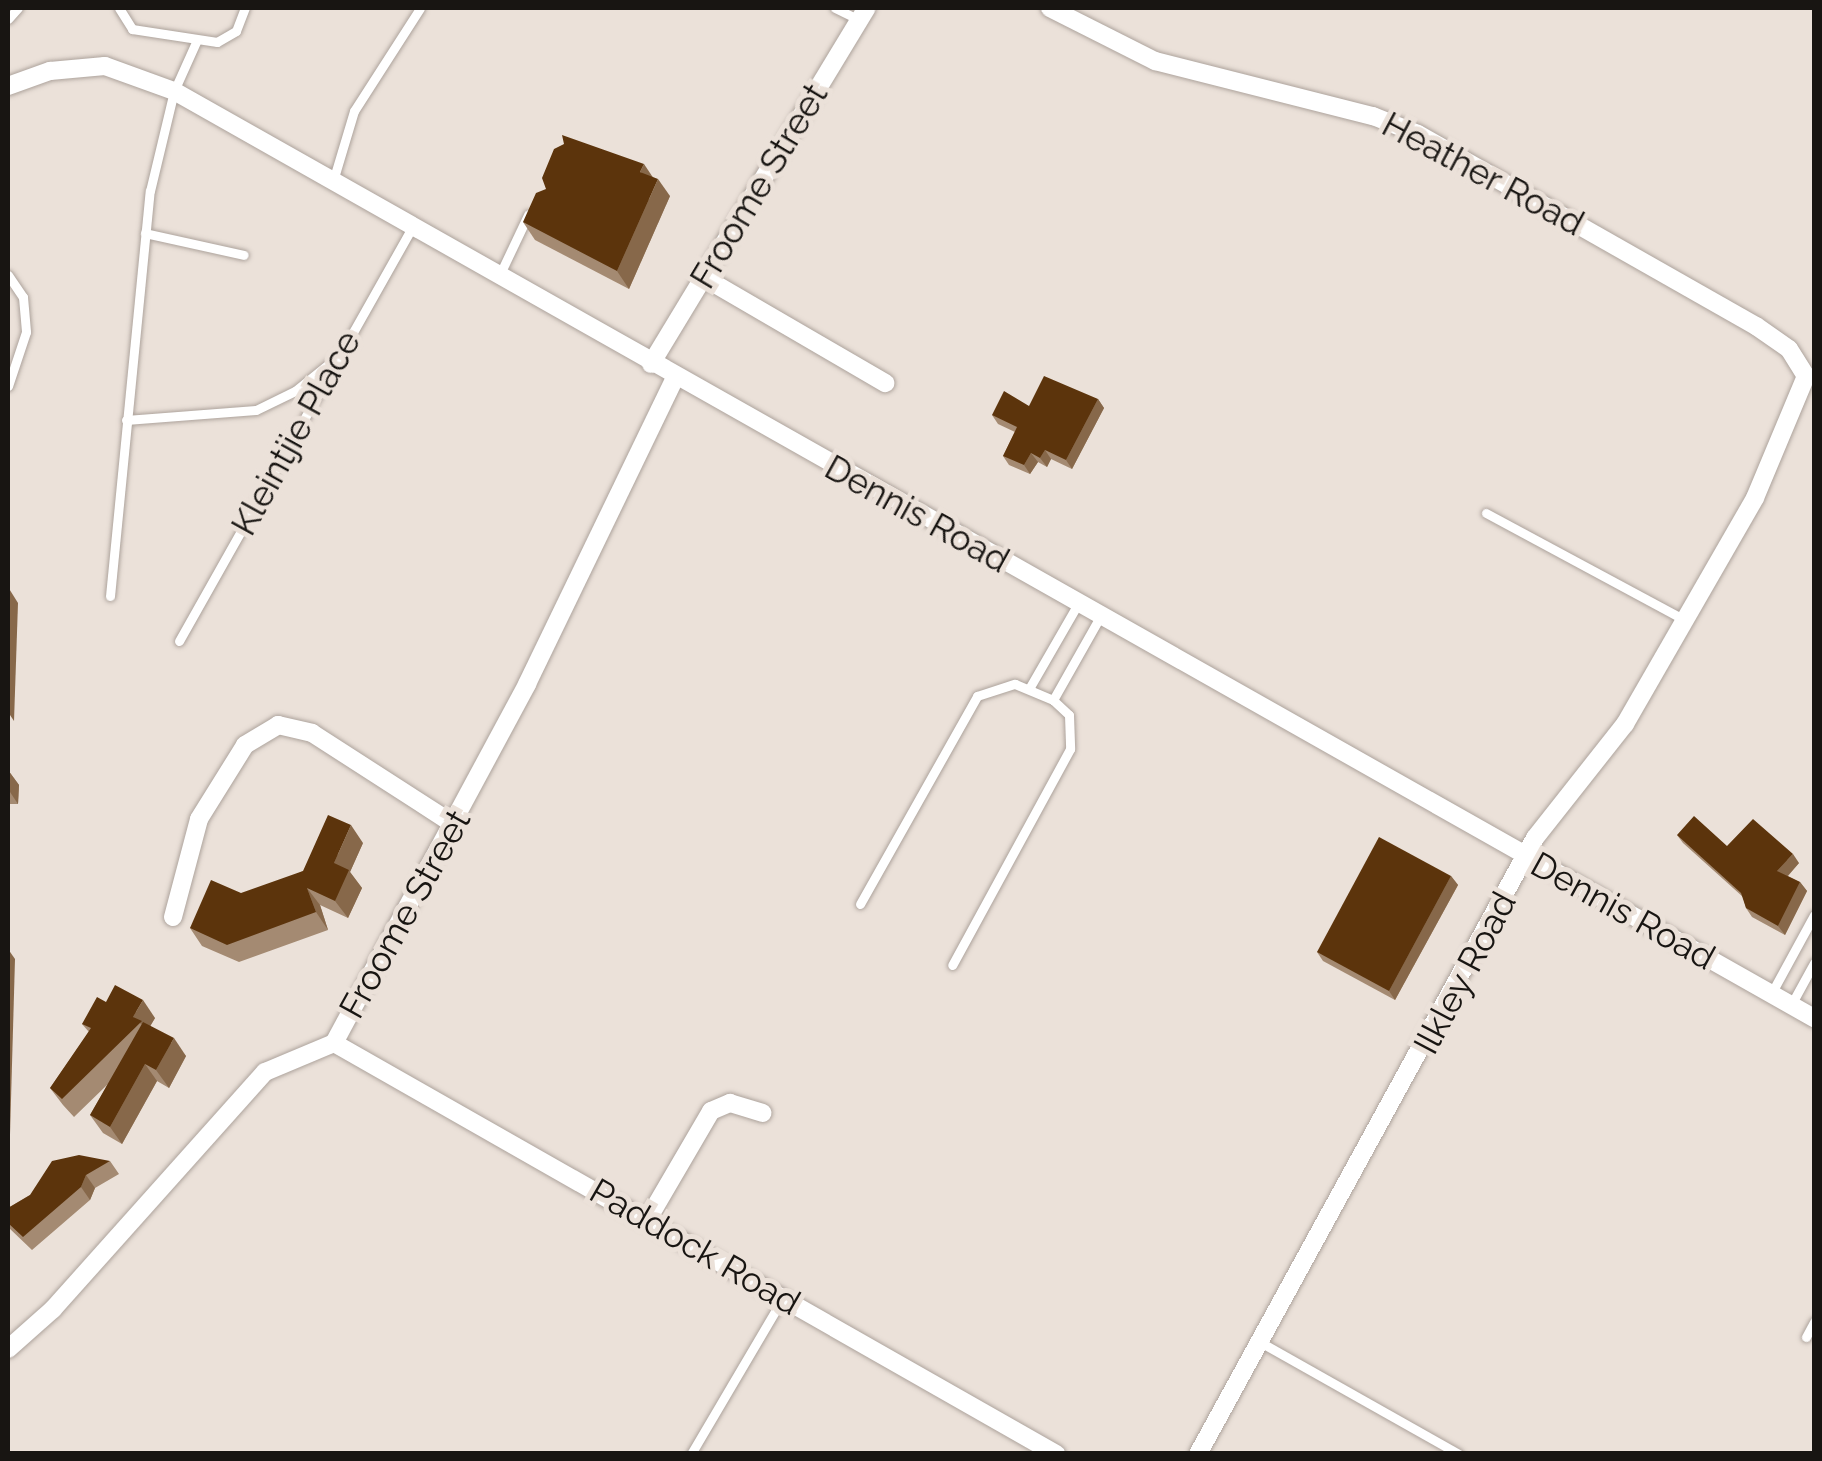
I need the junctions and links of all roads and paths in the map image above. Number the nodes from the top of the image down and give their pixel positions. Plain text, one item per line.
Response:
1 (18, 8) edge
2 (119, 8) edge
3 (245, 8) edge
4 (420, 8) edge
5 (835, 8) edge
6 (1050, 8) edge
7 (863, 14) edge
8 (8, 19) edge
9 (196, 42) junction
10 (8, 86) edge
11 (174, 91) junction
12 (333, 181) junction
13 (536, 197) edge
14 (413, 225) junction
15 (145, 233) junction
16 (244, 255) dead end
17 (8, 275) edge
18 (499, 276) junction
19 (704, 278) junction
20 (340, 356) junction
21 (651, 364) junction
22 (675, 378) junction
23 (885, 383) dead end
24 (8, 386) edge
25 (1802, 398) joint
26 (126, 420) junction
27 (1486, 513) dead end
28 (110, 596) dead end
29 (1078, 604) junction
30 (1100, 617) junction
31 (1683, 620) junction
32 (179, 641) dead end
33 (1030, 687) junction
34 (1053, 700) junction
35 (455, 825) junction
36 (1526, 857) junction
37 (860, 904) dead end
38 (1814, 915) edge
39 (173, 917) dead end
40 (1814, 963) edge
41 (952, 965) dead end
42 (1771, 994) junction
43 (1791, 1005) junction
44 (1814, 1018) edge
45 (334, 1043) junction
46 (762, 1112) dead end
47 (648, 1219) junction
48 (783, 1298) junction
49 (1814, 1322) edge
50 (1806, 1336) dead end
51 (1259, 1342) junction
52 (8, 1348) edge
53 (691, 1454) edge
54 (1056, 1454) edge
55 (1198, 1454) edge
56 (1458, 1454) edge

1 - 8 lane
2 - 9 lane
3 - 9 lane
4 - 12 lane
5 - 7 lane
6 - 25 street, Heather Road
7 - 19 street, Froome Street
9 - 11 lane
10 - 11 street, Dennis Road
11 - 12 street, Dennis Road
11 - 15 lane
12 - 14 street, Dennis Road
13 - 18 lane
14 - 18 street, Dennis Road
14 - 20 lane, Kleintjie Place
15 - 16 lane
15 - 26 lane
17 - 24 lane
18 - 21 street, Dennis Road
19 - 21 street, Froome Street
19 - 23 street
20 - 26 lane
20 - 32 lane, Kleintjie Place
21 - 22 street, Dennis Road
22 - 29 street, Dennis Road
22 - 35 street, Froome Street
25 - 31 street, Ilkley Road
26 - 28 lane
27 - 31 lane
29 - 30 street, Dennis Road
29 - 33 lane
30 - 34 lane
30 - 36 street, Dennis Road
31 - 36 street, Ilkley Road
33 - 34 lane
33 - 37 lane
34 - 41 lane
35 - 39 street
35 - 45 street, Froome Street
36 - 42 street, Dennis Road
36 - 51 street, Ilkley Road
38 - 42 lane
40 - 43 lane
42 - 43 street, Dennis Road
43 - 44 street, Dennis Road
45 - 47 street, Paddock Road
45 - 52 street, Froome Street
46 - 47 street
47 - 48 street, Paddock Road
48 - 53 lane
48 - 54 street, Paddock Road
49 - 50 lane
51 - 55 street, Ilkley Road
51 - 56 lane

